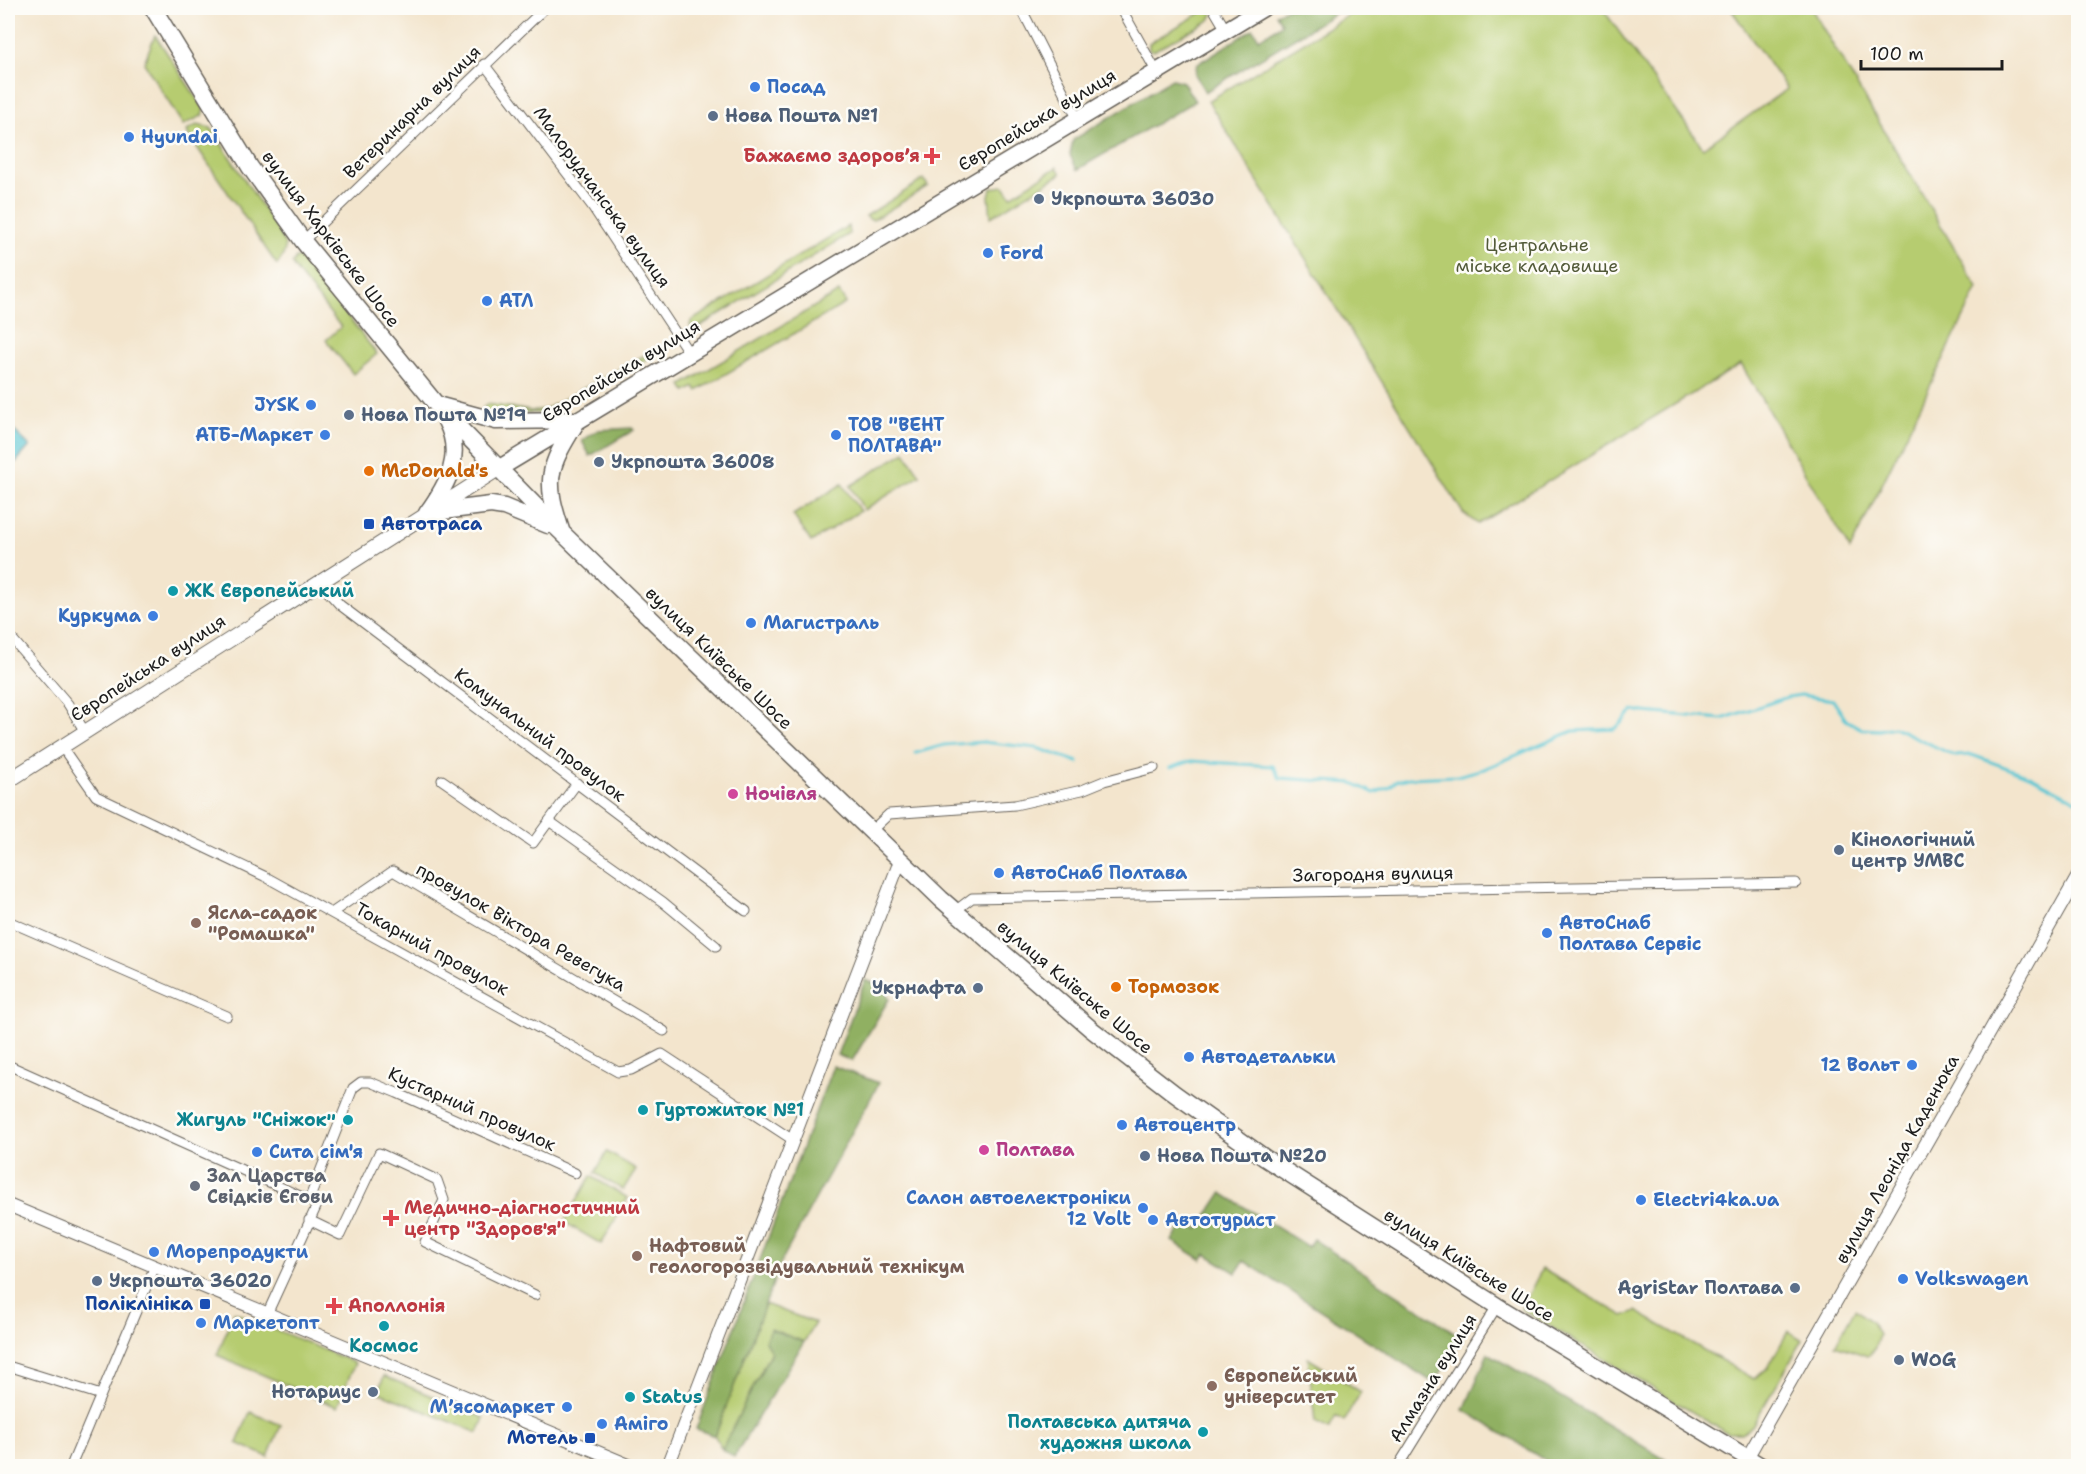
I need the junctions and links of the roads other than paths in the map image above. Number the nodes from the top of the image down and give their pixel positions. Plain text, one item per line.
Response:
1 (153, 8) edge
2 (545, 8) edge
3 (1021, 8) edge
4 (1121, 8) edge
5 (1212, 8) edge
6 (1263, 8) edge
7 (1226, 30) junction
8 (484, 64) junction
9 (1156, 71) junction
10 (1077, 118) junction
11 (303, 241) junction
12 (689, 353) junction
13 (436, 404) junction
14 (578, 420) junction
15 (454, 423) joint
16 (498, 469) junction
17 (427, 513) junction
18 (562, 533) junction
19 (319, 582) junction
20 (8, 634) edge
21 (85, 732) junction
22 (62, 747) junction
23 (1154, 768) dead end
24 (442, 780) dead end
25 (8, 781) edge
26 (577, 783) junction
27 (549, 821) junction
28 (870, 832) junction
29 (900, 861) junction
30 (2079, 876) edge
31 (1796, 883) dead end
32 (746, 911) dead end
33 (955, 911) junction
34 (333, 912) junction
35 (8, 921) edge
36 (716, 946) dead end
37 (227, 1016) dead end
38 (664, 1031) dead end
39 (8, 1065) edge
40 (793, 1140) junction
41 (575, 1173) dead end
42 (309, 1200) junction
43 (8, 1205) edge
44 (309, 1220) junction
45 (155, 1266) junction
46 (535, 1295) dead end
47 (1497, 1306) junction
48 (268, 1312) junction
49 (8, 1366) edge
50 (101, 1395) junction
51 (1754, 1462) edge
52 (71, 1467) edge
53 (632, 1467) edge
54 (668, 1467) edge
55 (1398, 1467) edge

1 - 11 highway, вулиця Харківське Шосе
2 - 8 street, Ветеринарна вулиця
3 - 10 street
4 - 9 street
5 - 7 street
6 - 7 highway, Європейська вулиця
7 - 9 highway, Європейська вулиця
8 - 11 street, Ветеринарна вулиця
8 - 12 street, Малорудчанська вулиця
9 - 10 highway, Європейська вулиця
10 - 12 highway, Європейська вулиця
11 - 13 highway, вулиця Харківське Шосе
12 - 14 highway, Європейська вулиця
13 - 14 highway
13 - 15 highway, вулиця Харківське Шосе
13 - 17 highway
14 - 16 highway, Європейська вулиця
14 - 18 highway
15 - 16 highway, вулиця Київське Шосе
16 - 17 main road, Європейська вулиця
16 - 18 highway, вулиця Київське Шосе
17 - 18 highway
17 - 19 main road, Європейська вулиця
18 - 28 highway, вулиця Київське Шосе
19 - 21 main road, Європейська вулиця
19 - 26 street, Комунальний провулок
20 - 21 street
21 - 22 main road, Європейська вулиця
22 - 25 main road, Європейська вулиця
22 - 34 street, Токарний провулок
23 - 28 street
24 - 27 street
26 - 27 street
26 - 32 street, Комунальний провулок
27 - 36 street
28 - 29 highway, вулиця Київське Шосе
29 - 33 highway, вулиця Київське Шосе
29 - 40 street
30 - 51 street, вулиця Леоніда Каденюка
31 - 33 street, Загородня вулиця
33 - 47 highway, вулиця Київське Шосе
34 - 38 street, провулок Віктора Ревегука
34 - 40 street, Токарний провулок
35 - 37 street
39 - 42 street
40 - 54 street
41 - 42 street, Кустарний провулок
42 - 44 street, Кустарний провулок
43 - 45 street
44 - 46 street
44 - 48 street, Кустарний провулок
45 - 48 street
45 - 50 street
47 - 51 highway, вулиця Київське Шосе
47 - 55 street, Алмазна вулиця
48 - 53 street
49 - 50 street
50 - 52 street

